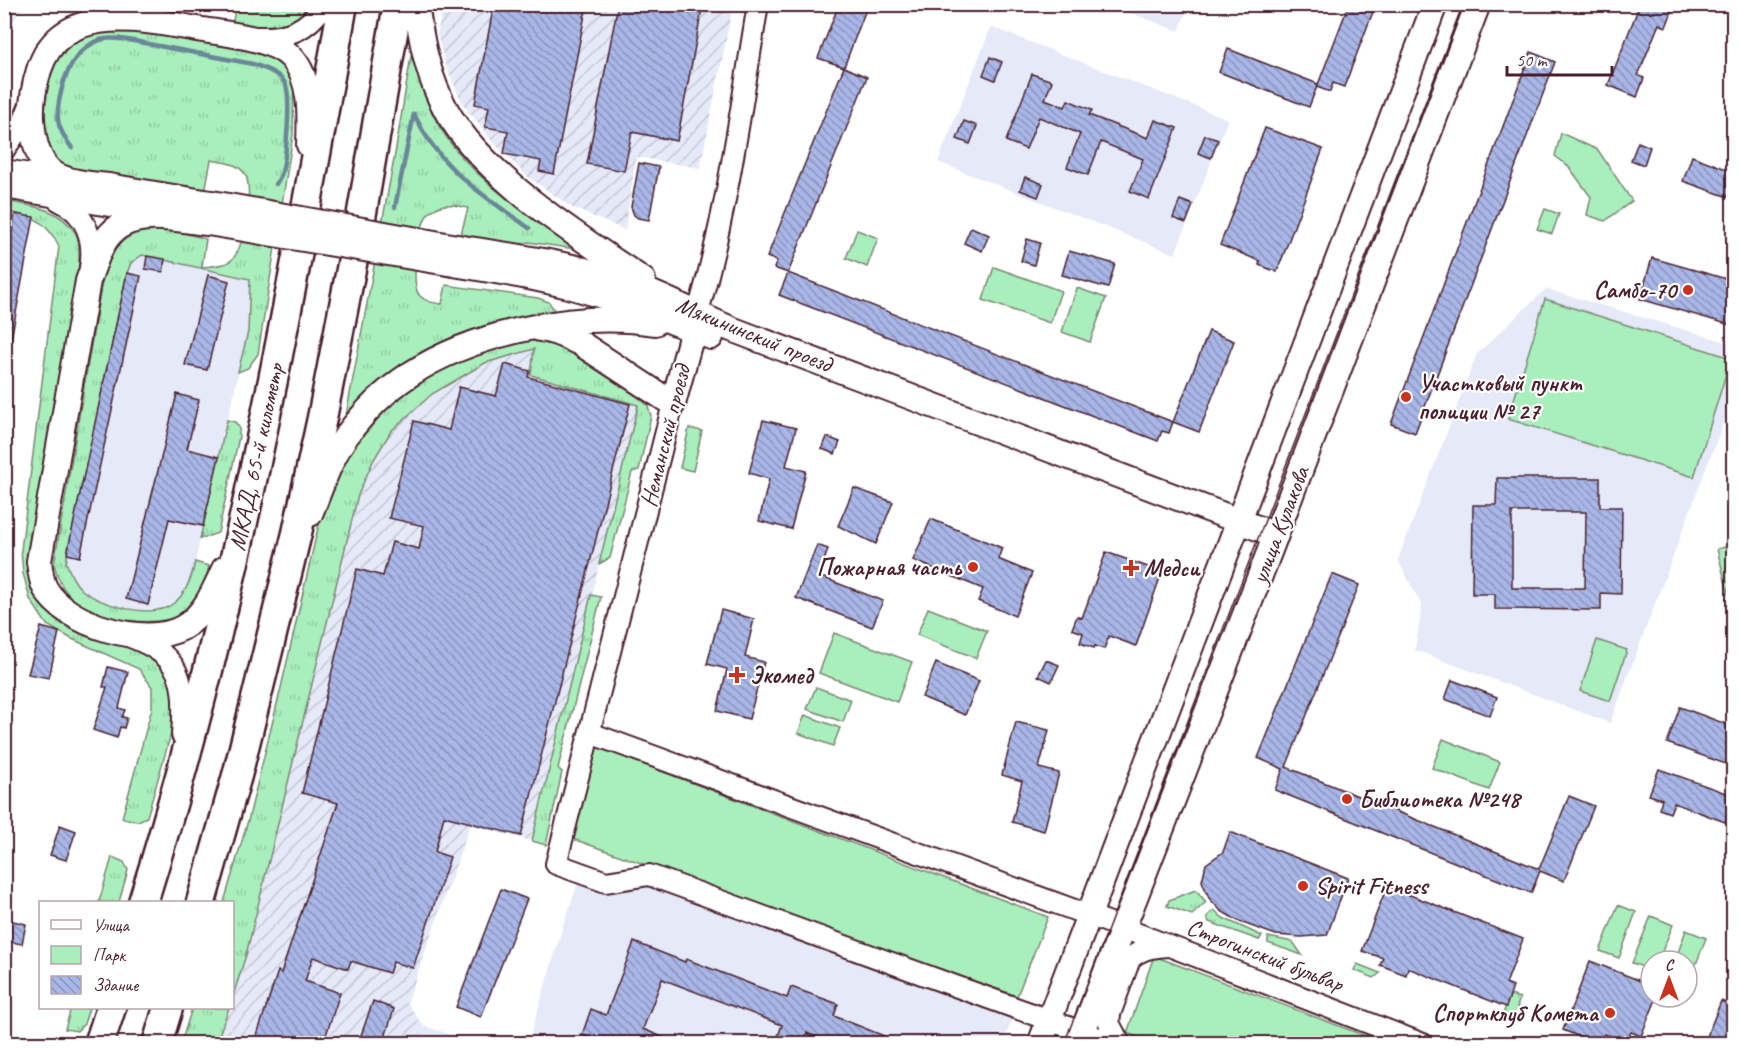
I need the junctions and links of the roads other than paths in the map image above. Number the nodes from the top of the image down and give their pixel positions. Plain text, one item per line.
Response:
1 (325, 4) edge
2 (343, 4) edge
3 (398, 4) edge
4 (416, 4) edge
5 (758, 4) edge
6 (1435, 4) edge
7 (1478, 4) edge
8 (238, 36) junction
9 (31, 102) junction
10 (4, 150) edge
11 (4, 170) edge
12 (78, 181) junction
13 (4, 188) edge
14 (39, 194) junction
15 (307, 208) junction
16 (210, 213) junction
17 (455, 256) junction
18 (616, 270) junction
19 (88, 281) junction
20 (588, 291) junction
21 (689, 316) junction
22 (525, 329) junction
23 (673, 404) junction
24 (241, 527) junction
25 (1236, 529) junction
26 (1273, 543) junction
27 (289, 563) junction
28 (117, 632) junction
29 (590, 733) junction
30 (179, 780) junction
31 (144, 901) edge
32 (202, 901) edge
33 (1088, 915) junction
34 (1123, 928) junction
35 (1169, 946) junction
36 (111, 1009) edge
37 (168, 1009) edge
38 (1049, 1019) junction
39 (1081, 1038) edge
40 (99, 1044) edge
41 (157, 1044) edge
42 (1040, 1044) edge
43 (1114, 1044) edge
44 (1120, 1044) edge
45 (1423, 1044) edge

1 - 8 street
2 - 15 highway, МКАД, 65-й километр
3 - 27 highway
4 - 18 main road
5 - 21 street, Неманский проезд
6 - 25 main road, улица Кулакова
7 - 26 main road, улица Кулакова
8 - 9 main road
8 - 15 main road
9 - 10 street
9 - 12 main road
11 - 12 street
12 - 16 main road
13 - 14 street
14 - 16 street
14 - 19 street
15 - 24 highway, МКАД, 65-й километр
16 - 17 main road, Мякининский проезд, bridge
16 - 19 main road
17 - 18 main road, Мякининский проезд
17 - 20 main road, Мякининский проезд
18 - 20 main road
18 - 21 main road
19 - 28 main road
20 - 21 main road, Мякининский проезд
21 - 22 main road
21 - 23 main road, Неманский проезд
21 - 25 main road, Мякининский проезд
22 - 23 main road
22 - 27 main road
23 - 29 street, Неманский проезд
24 - 28 main road
24 - 30 highway, МКАД, 65-й километр
25 - 26 main road, Мякининский проезд
25 - 33 main road, улица Кулакова
26 - 34 main road, улица Кулакова
27 - 32 highway
28 - 30 street
29 - 33 street, Строгинский бульвар
29 - 38 street, Неманский проезд
30 - 31 highway, МКАД, 65-й километр
33 - 34 street, Строгинский бульвар
33 - 38 main road, улица Кулакова
34 - 35 street, Строгинский бульвар
34 - 39 main road, улица Кулакова
35 - 44 street
35 - 45 street, Строгинский бульвар
36 - 40 highway
37 - 41 highway
38 - 39 street
38 - 42 main road, улица Кулакова
39 - 43 street

